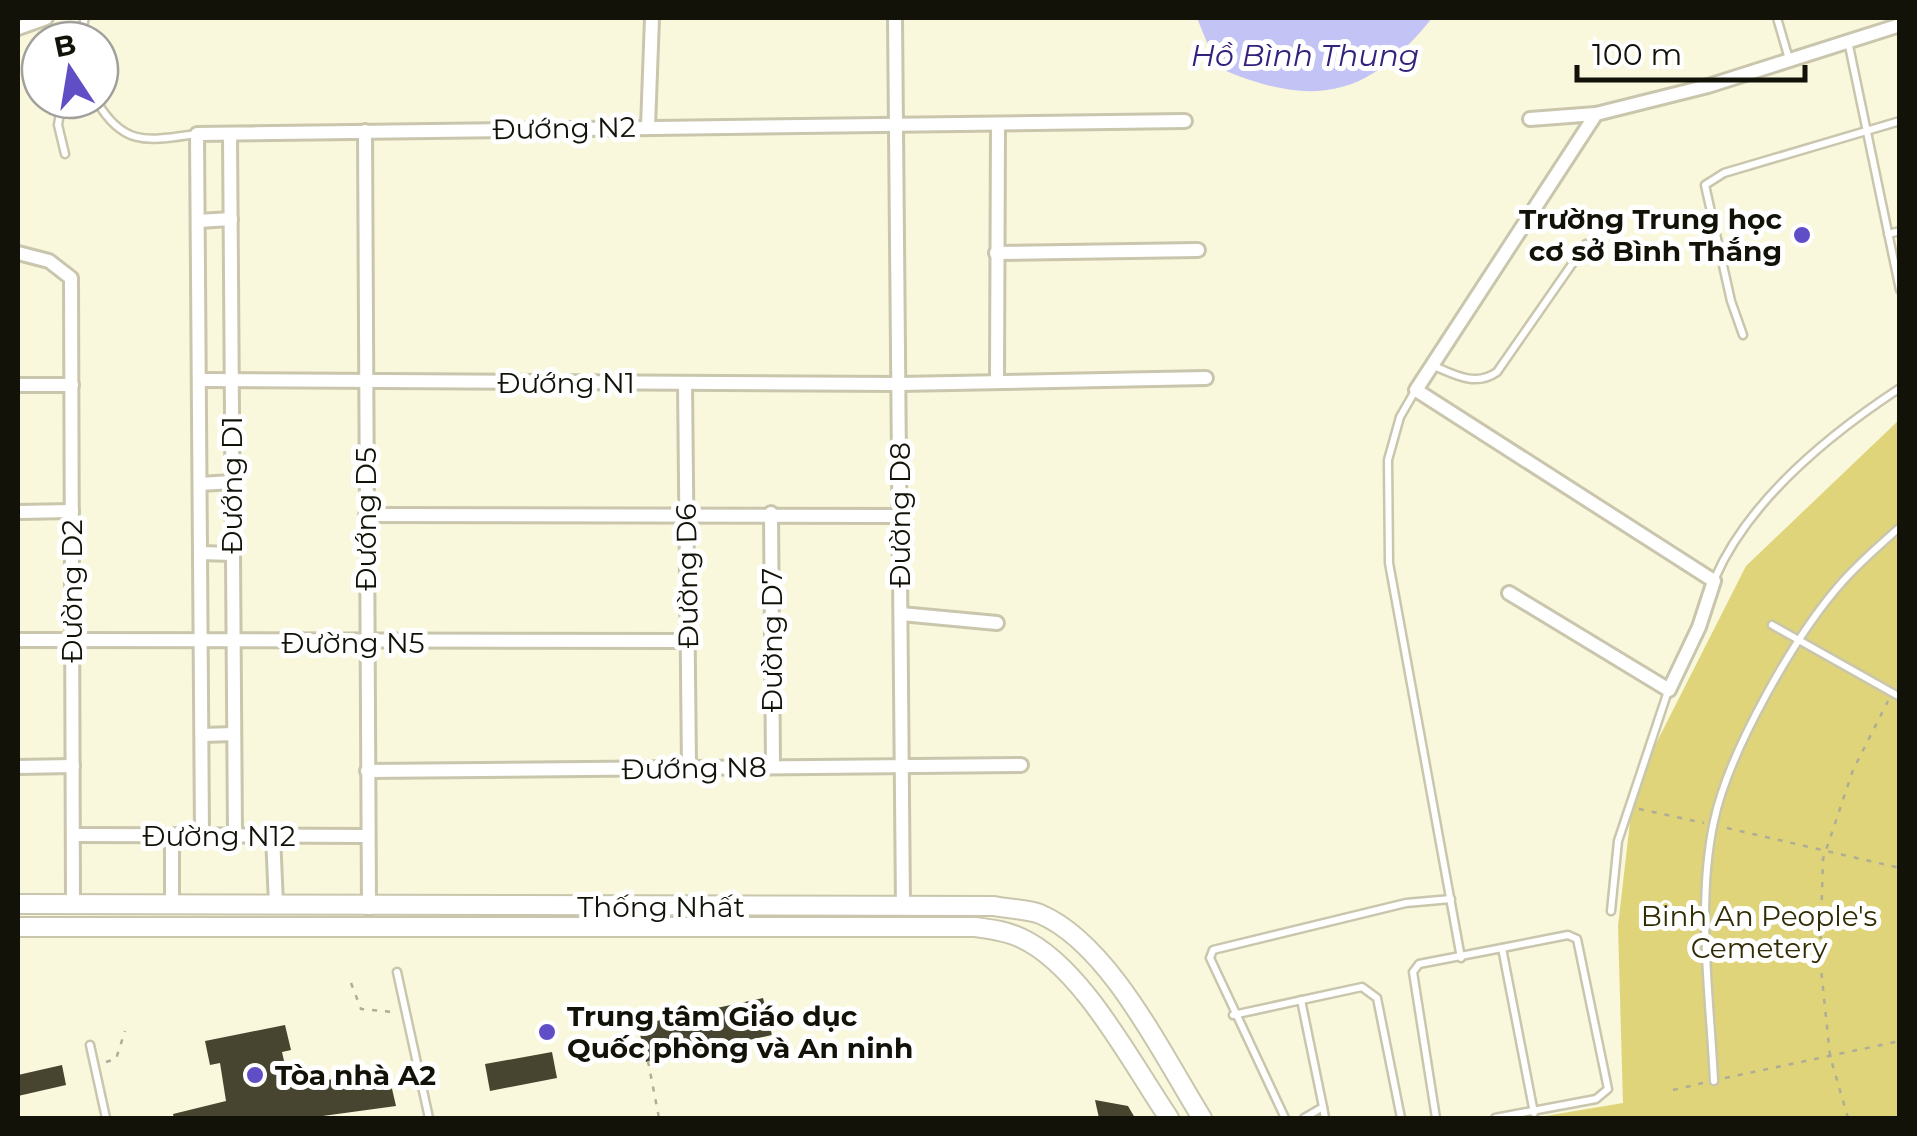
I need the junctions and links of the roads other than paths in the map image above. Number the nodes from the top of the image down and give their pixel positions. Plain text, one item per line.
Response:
1 (46, 18) edge
2 (652, 18) edge
3 (895, 18) edge
4 (1776, 18) edge
5 (1900, 25) edge
6 (18, 28) edge
7 (1847, 40) junction
8 (1789, 59) junction
9 (1596, 114) junction
10 (1530, 119) dead end
11 (59, 120) edge
12 (108, 120) edge
13 (1185, 121) dead end
14 (1900, 121) edge
15 (898, 124) junction
16 (998, 124) junction
17 (648, 127) junction
18 (365, 131) junction
19 (1866, 131) junction
20 (197, 134) junction
21 (230, 134) junction
22 (66, 154) dead end
23 (230, 219) junction
24 (198, 221) junction
25 (1900, 231) edge
26 (1888, 234) junction
27 (1586, 244) dead end
28 (1198, 250) dead end
29 (18, 253) edge
30 (996, 253) junction
31 (1900, 290) edge
32 (1743, 334) dead end
33 (1434, 366) junction
34 (1206, 378) dead end
35 (199, 380) junction
36 (997, 380) junction
37 (232, 382) junction
38 (366, 382) junction
39 (685, 383) junction
40 (899, 384) junction
41 (72, 385) junction
42 (18, 386) edge
43 (1900, 388) edge
44 (1416, 390) junction
45 (232, 482) junction
46 (200, 484) junction
47 (72, 511) junction
48 (18, 512) edge
49 (686, 513) junction
50 (771, 513) junction
51 (366, 515) junction
52 (900, 516) junction
53 (1900, 527) edge
54 (200, 553) junction
55 (233, 554) junction
56 (1714, 580) junction
57 (1509, 593) dead end
58 (900, 614) junction
59 (997, 622) dead end
60 (1772, 626) dead end
61 (18, 640) edge
62 (201, 640) junction
63 (72, 641) junction
64 (234, 641) junction
65 (688, 641) junction
66 (1800, 642) junction
67 (366, 644) junction
68 (1669, 690) junction
69 (1896, 695) edge
70 (234, 734) junction
71 (202, 735) junction
72 (1021, 765) dead end
73 (73, 766) junction
74 (902, 766) junction
75 (18, 767) edge
76 (773, 767) junction
77 (689, 768) junction
78 (367, 772) junction
79 (73, 835) junction
80 (172, 836) junction
81 (202, 836) junction
82 (235, 836) junction
83 (273, 836) junction
84 (366, 836) junction
85 (1451, 898) junction
86 (18, 904) edge
87 (73, 904) junction
88 (172, 904) junction
89 (276, 904) junction
90 (903, 907) junction
91 (1611, 912) dead end
92 (368, 917) junction
93 (75, 926) junction
94 (18, 927) edge
95 (1079, 940) junction
96 (1502, 948) junction
97 (1460, 958) junction
98 (1056, 964) junction
99 (396, 972) dead end
100 (1300, 1000) junction
101 (1233, 1015) junction
102 (90, 1045) dead end
103 (1714, 1081) road end
104 (1322, 1107) junction
105 (1534, 1113) junction
106 (106, 1118) edge
107 (428, 1118) edge
108 (1169, 1118) edge
109 (1202, 1118) edge
110 (1285, 1118) edge
111 (1304, 1118) edge
112 (1325, 1118) edge
113 (1402, 1118) edge
114 (1436, 1118) edge
115 (1495, 1118) edge

1 - 6 street
2 - 17 street
3 - 15 street, Đường D8
4 - 8 lane
5 - 7 street
7 - 8 street
7 - 19 lane
8 - 9 street
9 - 10 street
9 - 33 street
11 - 22 lane
12 - 20 lane
13 - 16 street, Đướng N2
14 - 19 lane
15 - 16 street, Đướng N2
15 - 17 street, Đướng N2
15 - 40 street, Đường D8
16 - 30 street
17 - 18 street, Đướng N2
18 - 21 street, Đướng N2
18 - 38 street, Đướng D5
19 - 26 lane
19 - 32 lane
20 - 21 street, Đướng N2
20 - 24 street, Đướng D1
21 - 23 street, Đướng D1
23 - 24 street
23 - 37 street, Đướng D1
24 - 35 street, Đướng D1
25 - 26 lane
26 - 31 lane
27 - 33 lane
28 - 30 street
29 - 41 street, Đường D2
30 - 36 street
33 - 44 street
34 - 36 street, Đướng N1
35 - 37 street, Đướng N1
35 - 46 street, Đướng D1
36 - 40 street, Đướng N1
37 - 38 street, Đướng N1
37 - 45 street, Đướng D1
38 - 39 street, Đướng N1
38 - 51 street, Đướng D5
39 - 40 street, Đướng N1
39 - 49 street, Đường D6
40 - 52 street, Đường D8
41 - 42 street
41 - 47 street, Đường D2
43 - 56 lane
44 - 56 street
44 - 85 lane
45 - 46 street
45 - 55 street, Đướng D1
46 - 54 street, Đướng D1
47 - 48 street
47 - 63 street, Đường D2
49 - 50 street
49 - 51 street
49 - 65 street, Đường D6
50 - 52 street
50 - 76 street, Đường D7
51 - 67 street, Đướng D5
52 - 58 street, Đường D8
53 - 66 lane
54 - 55 street
54 - 62 street, Đướng D1
55 - 64 street, Đướng D1
56 - 68 street
57 - 68 street
58 - 59 street
58 - 74 street, Đường D8
60 - 66 lane
61 - 63 street, Đường N5
62 - 63 street, Đường N5
62 - 64 street, Đường N5
62 - 71 street, Đướng D1
63 - 73 street, Đường D2
64 - 67 street, Đường N5
64 - 70 street, Đướng D1
65 - 67 street, Đường N5
65 - 77 street, Đường D6
66 - 69 lane
66 - 103 lane
67 - 78 street, Đướng D5
68 - 91 lane
70 - 71 street
70 - 82 street, Đướng D1
71 - 81 street, Đướng D1
72 - 74 street, Đướng N8
73 - 75 street
73 - 79 street, Đường D2
74 - 76 street, Đướng N8
74 - 90 street, Đường D8
76 - 77 street, Đướng N8
77 - 78 street, Đướng N8
78 - 84 street, Đướng D5
79 - 80 street, Đường N12
79 - 87 street, Đường D2
80 - 81 street, Đường N12
80 - 88 street
81 - 82 street, Đường N12
82 - 83 street, Đường N12
83 - 84 street, Đường N12
83 - 89 street
84 - 92 street, Đướng D5
85 - 97 lane
85 - 101 lane
86 - 87 main road, Thống Nhất
87 - 88 main road, Thống Nhất
87 - 93 main road
88 - 89 main road, Thống Nhất
89 - 92 main road, Thống Nhất
90 - 92 main road, Thống Nhất
90 - 95 main road, Thống Nhất
92 - 93 main road, Thống Nhất
92 - 98 main road, Thống Nhất
93 - 94 main road, Thống Nhất
95 - 98 main road
95 - 109 main road, Thống Nhất
96 - 97 lane
96 - 105 lane
96 - 105 lane
97 - 114 lane
98 - 108 main road, Thống Nhất
99 - 107 lane
100 - 101 lane
100 - 104 lane
100 - 113 lane
101 - 110 lane
102 - 106 lane
104 - 111 lane
104 - 112 lane
105 - 115 lane

